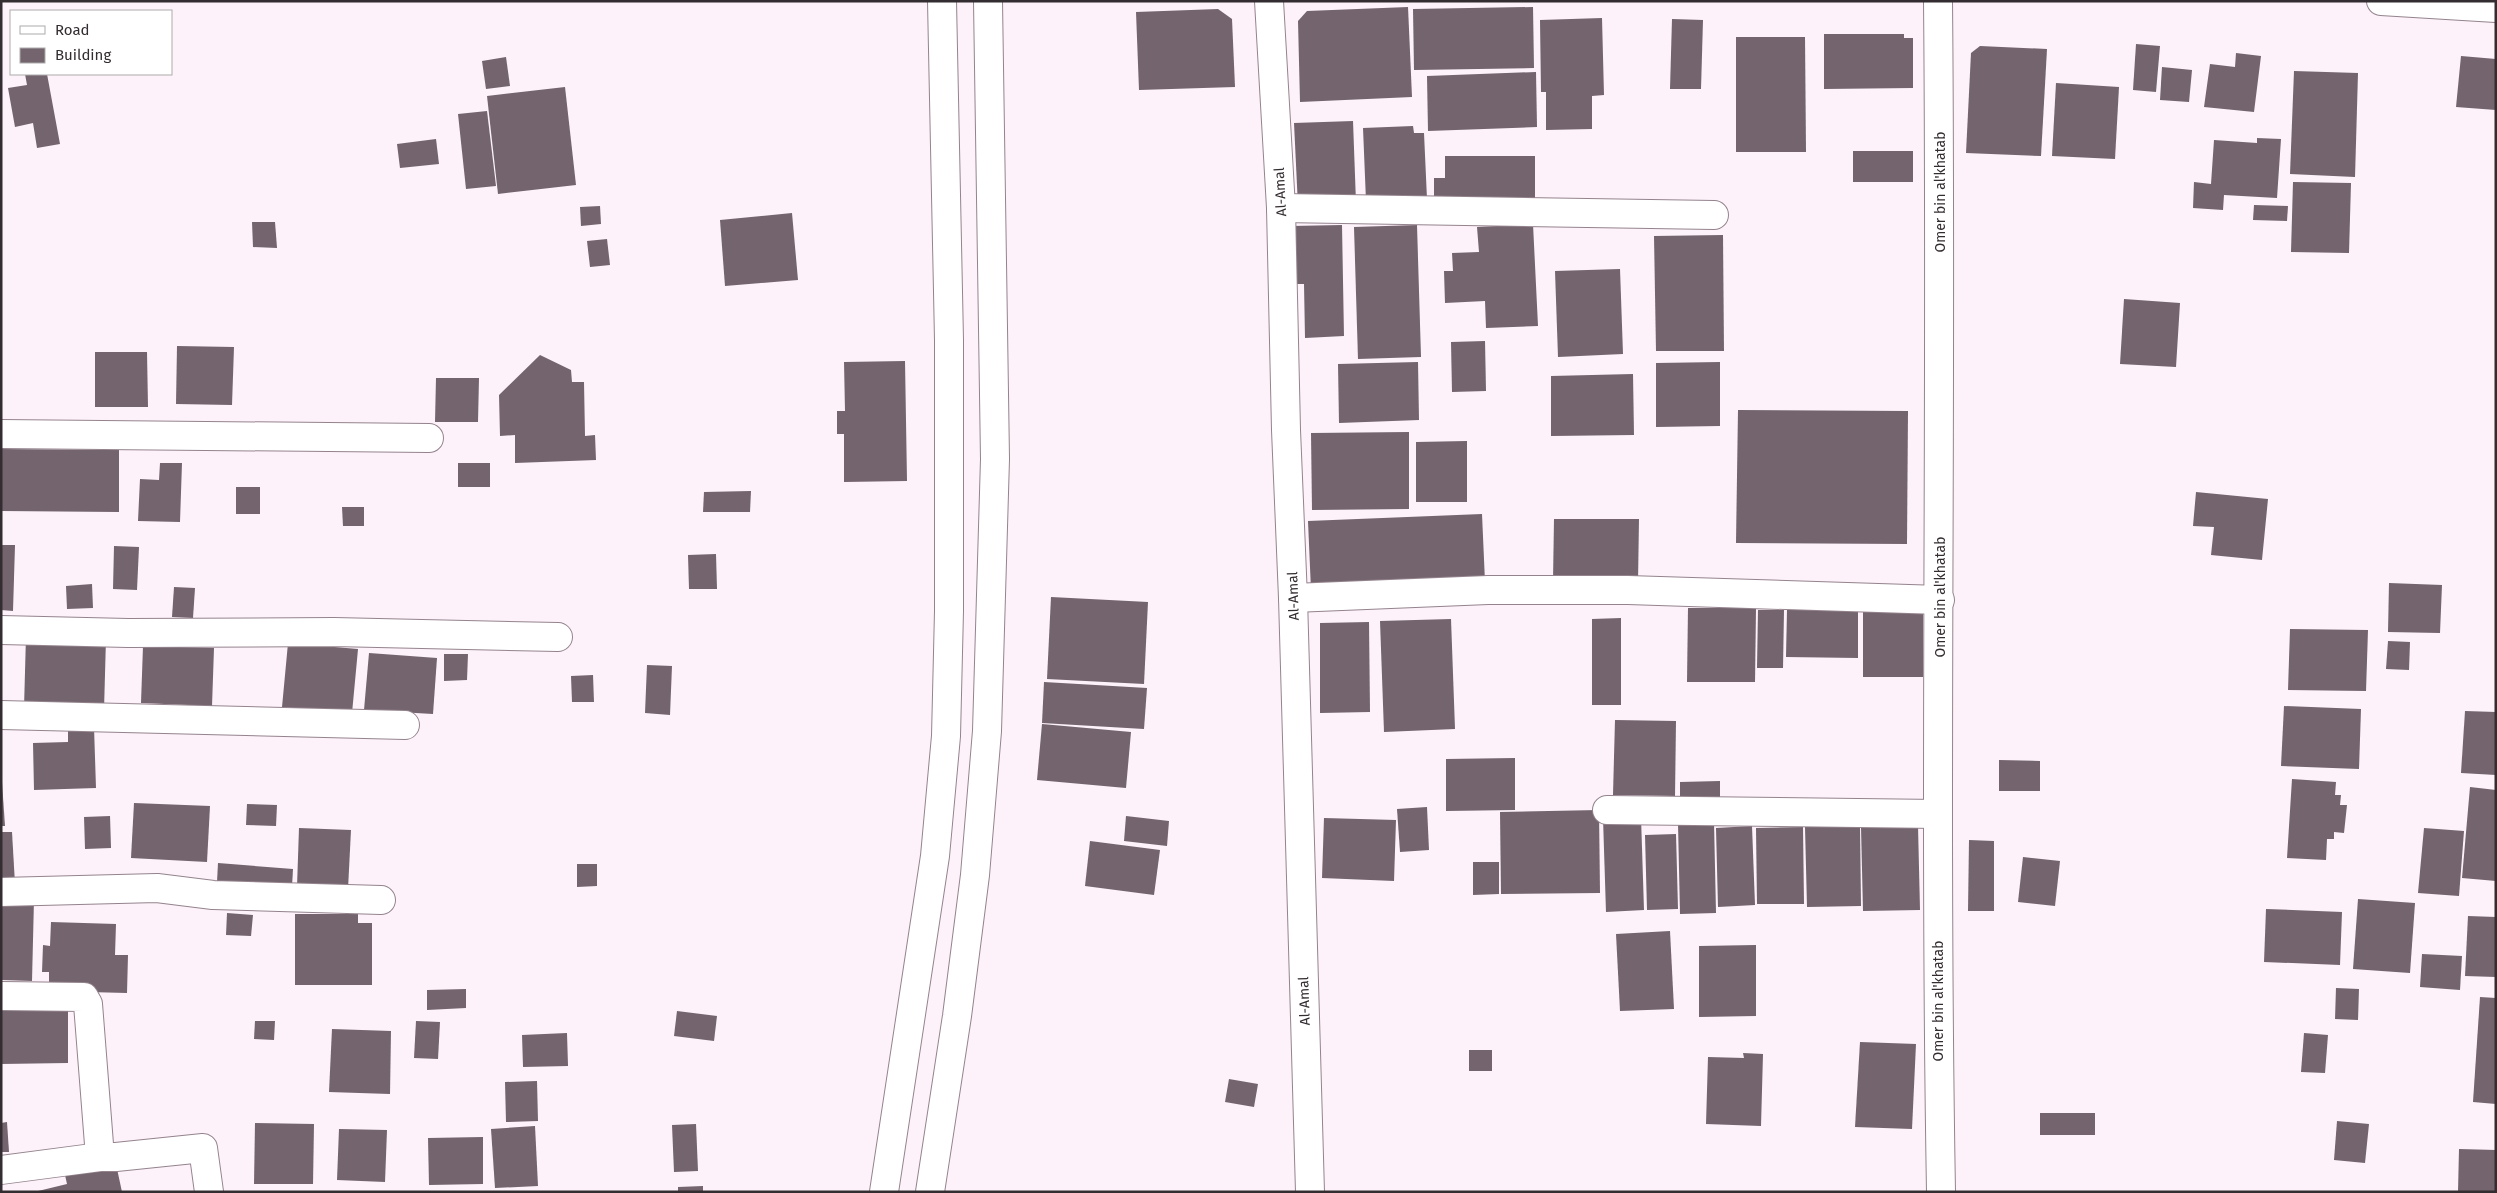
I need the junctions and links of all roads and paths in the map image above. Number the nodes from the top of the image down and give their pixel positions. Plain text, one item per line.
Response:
1 (942, 1) edge
2 (988, 1) edge
3 (1269, 1) edge
4 (1938, 1) edge
5 (2381, 1) edge
6 (2496, 8) edge
7 (1281, 208) junction
8 (1714, 215) dead end
9 (1, 434) edge
10 (429, 438) dead end
11 (1293, 598) junction
12 (1940, 600) junction
13 (1, 630) edge
14 (558, 637) dead end
15 (1, 715) edge
16 (405, 725) dead end
17 (1608, 810) dead end
18 (1938, 814) junction
19 (1, 892) edge
20 (381, 900) dead end
21 (1, 996) edge
22 (100, 1156) junction
23 (1, 1170) edge
24 (210, 1192) edge
25 (884, 1192) edge
26 (930, 1192) edge
27 (1310, 1192) edge
28 (1941, 1192) edge

1 - 25 street
2 - 26 street
3 - 7 street, Al-Amal
4 - 12 street, Omer bin al'khatab
5 - 6 street
7 - 8 street
7 - 11 street, Al-Amal
9 - 10 street
11 - 12 street
11 - 27 street, Al-Amal
12 - 18 street, Omer bin al'khatab
13 - 14 street
15 - 16 street
17 - 18 street
18 - 28 street, Omer bin al'khatab
19 - 20 street
21 - 22 street
22 - 23 street
22 - 24 street

